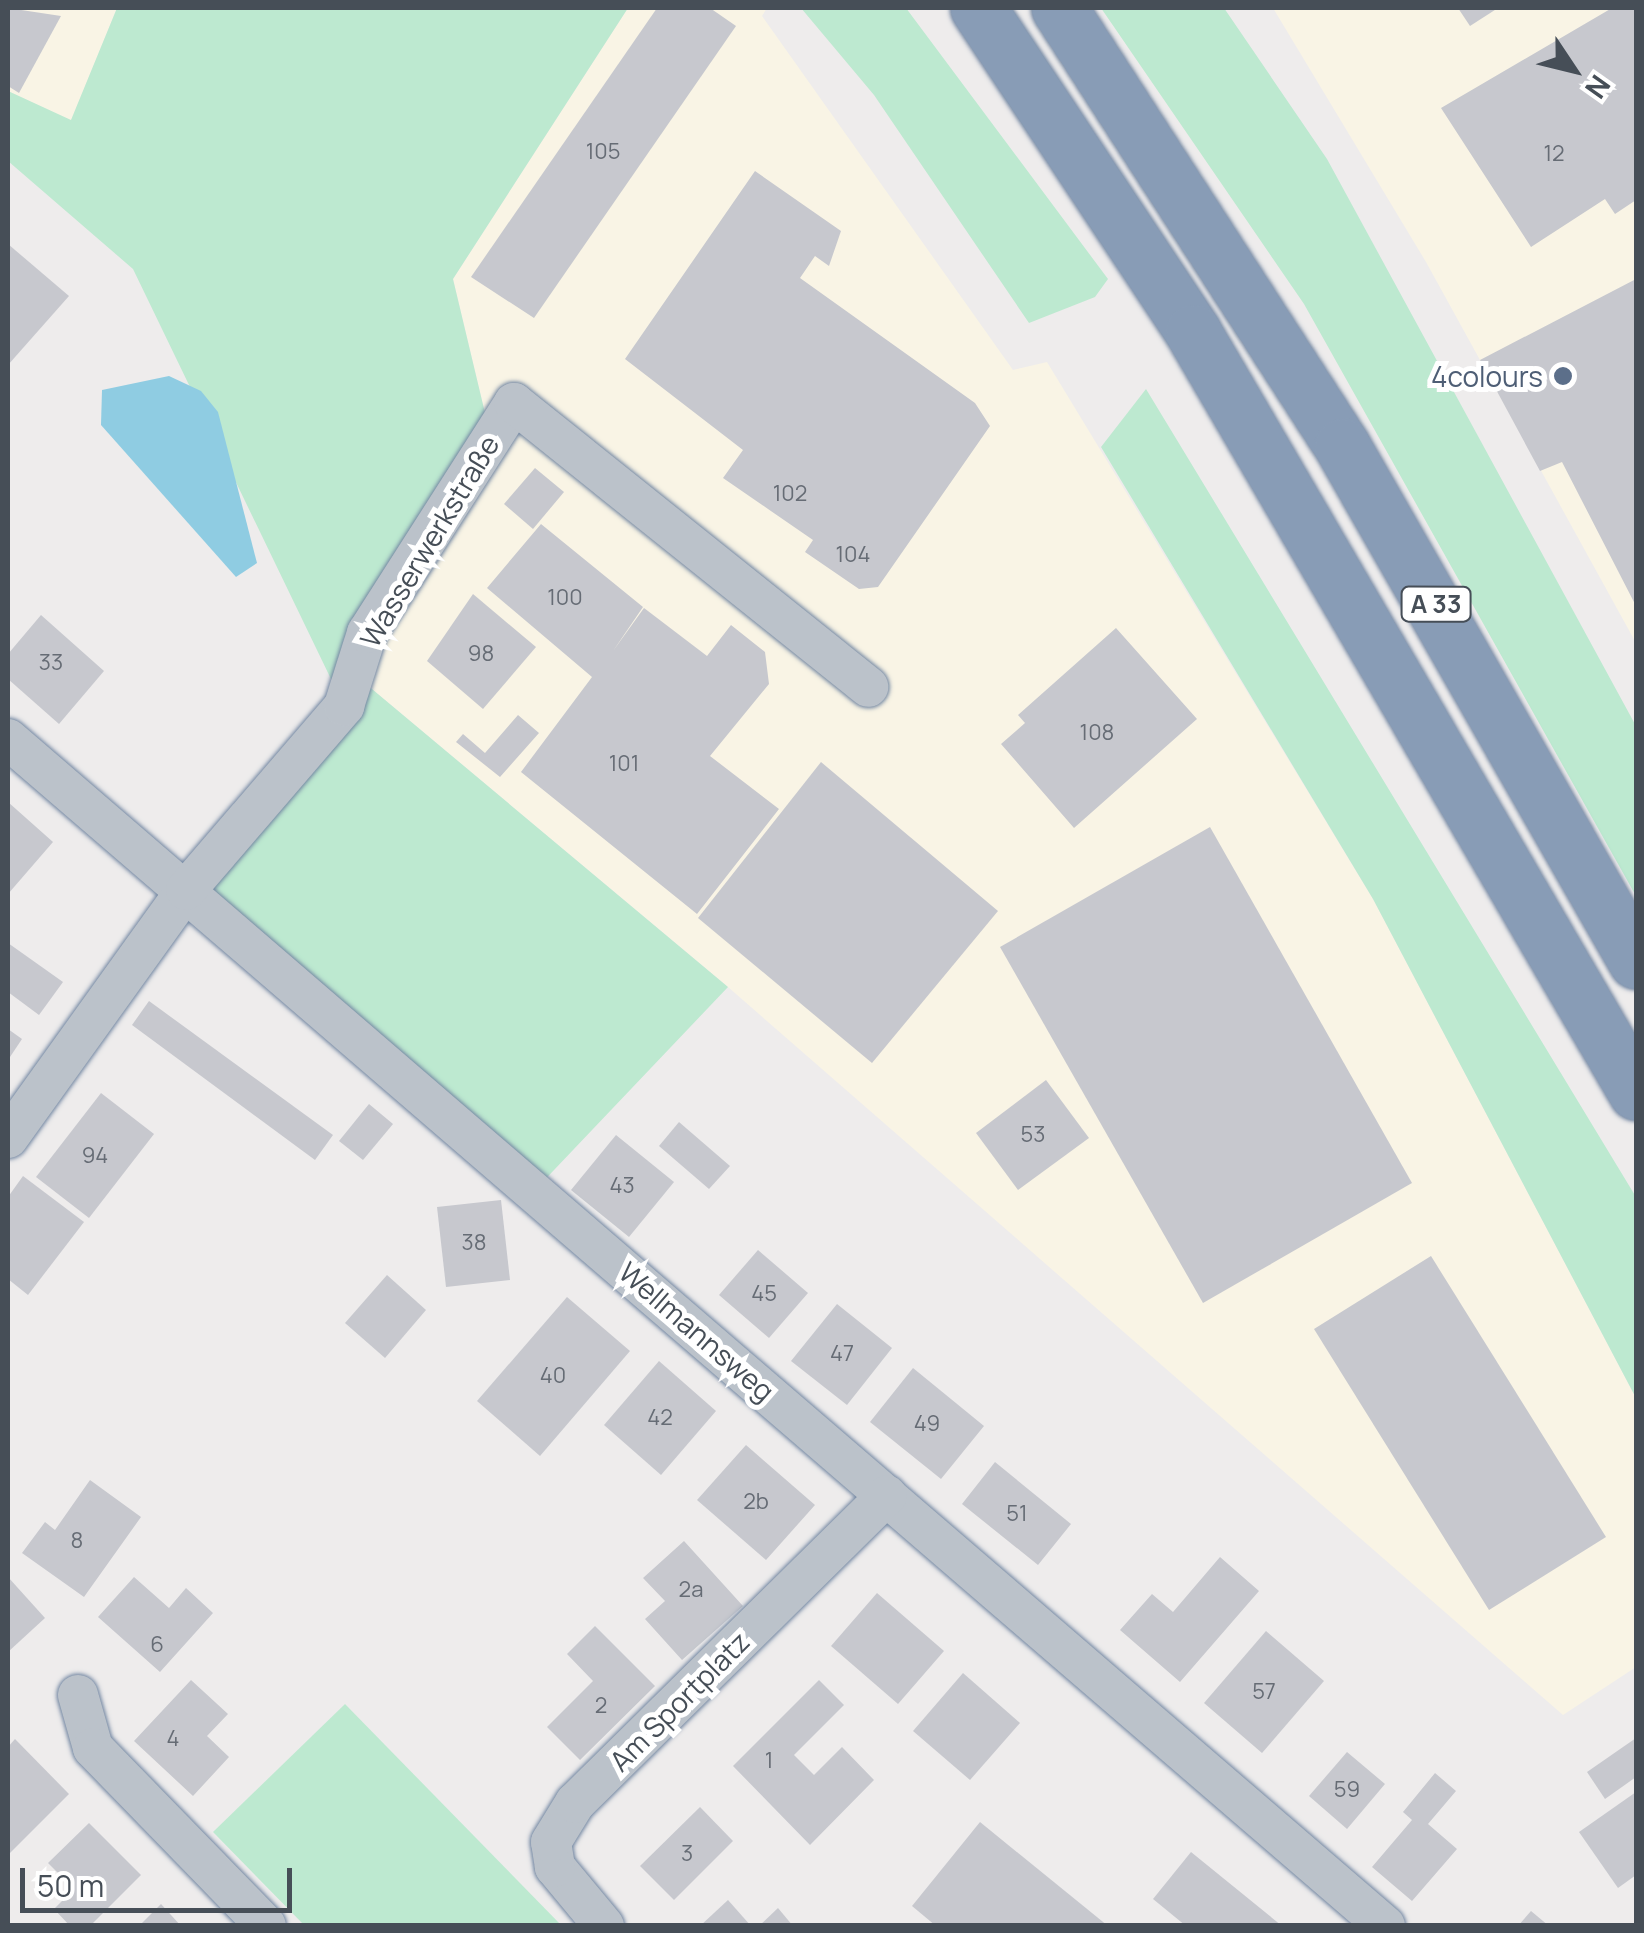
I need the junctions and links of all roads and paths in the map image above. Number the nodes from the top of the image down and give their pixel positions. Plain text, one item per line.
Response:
1 (978, 8) edge
2 (1059, 8) edge
3 (868, 687) dead end
4 (8, 739) edge
5 (186, 890) junction
6 (1636, 961) edge
7 (1636, 1092) edge
8 (8, 1138) edge
9 (887, 1495) junction
10 (78, 1696) dead end
11 (603, 1925) edge
12 (266, 1926) edge
13 (1385, 1926) edge

1 - 7 highway, A 33
2 - 6 highway, A 33
3 - 5 street, Wasserwerkstraße
4 - 5 street, Wellmannsweg
5 - 8 street, Wasserwerkstraße
5 - 9 street, Wellmannsweg
9 - 11 street, Am Sportplatz
9 - 13 street, Wellmannsweg
10 - 12 street

